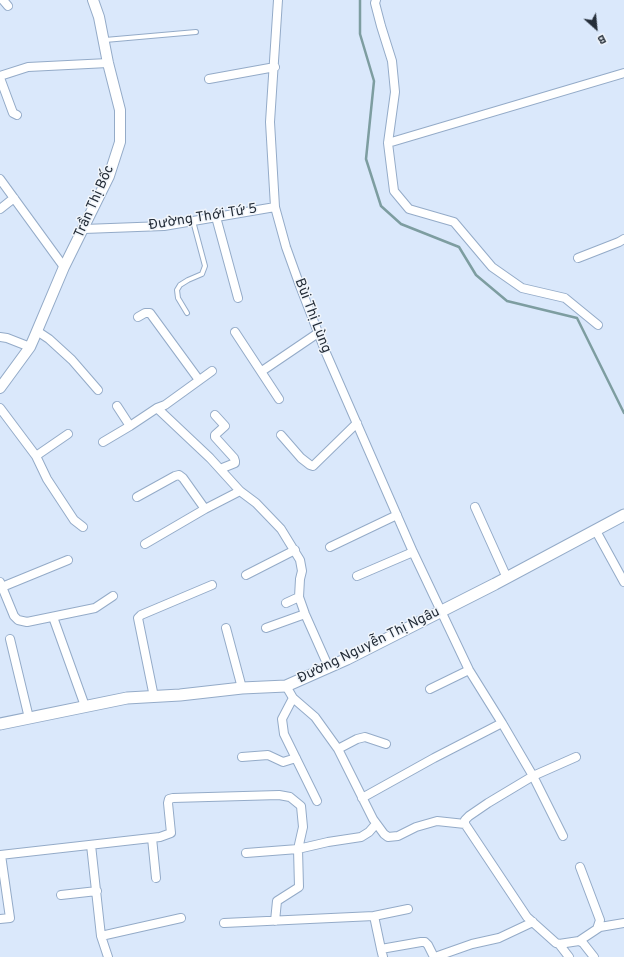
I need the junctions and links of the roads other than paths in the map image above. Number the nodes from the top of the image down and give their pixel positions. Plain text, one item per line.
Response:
1 (93, 0) edge
2 (278, 0) edge
3 (376, 0) edge
4 (196, 32) dead end
5 (103, 41) junction
6 (108, 63) junction
7 (275, 67) junction
8 (624, 73) edge
9 (0, 77) edge
10 (209, 78) dead end
11 (17, 115) dead end
12 (388, 143) junction
13 (0, 179) edge
14 (14, 198) junction
15 (275, 207) junction
16 (0, 209) edge
17 (216, 217) junction
18 (192, 221) junction
19 (84, 229) junction
20 (624, 239) edge
21 (578, 258) dead end
22 (64, 267) junction
23 (238, 298) dead end
24 (187, 313) dead end
25 (138, 317) dead end
26 (598, 325) dead end
27 (37, 331) junction
28 (235, 332) dead end
29 (318, 332) junction
30 (0, 337) edge
31 (30, 347) junction
32 (212, 371) dead end
33 (262, 371) junction
34 (199, 380) junction
35 (0, 388) edge
36 (98, 390) dead end
37 (279, 399) dead end
38 (117, 406) dead end
39 (0, 408) edge
40 (157, 408) junction
41 (215, 415) dead end
42 (357, 423) junction
43 (130, 426) junction
44 (68, 434) dead end
45 (281, 436) dead end
46 (103, 442) dead end
47 (36, 456) junction
48 (220, 469) junction
49 (240, 491) junction
50 (137, 497) dead end
51 (475, 507) dead end
52 (206, 509) junction
53 (397, 515) junction
54 (622, 518) edge
55 (83, 527) dead end
56 (596, 531) junction
57 (145, 544) dead end
58 (330, 547) dead end
59 (295, 550) junction
60 (413, 552) junction
61 (68, 560) dead end
62 (246, 575) dead end
63 (357, 576) dead end
64 (507, 578) junction
65 (624, 582) edge
66 (1, 585) edge
67 (212, 586) dead end
68 (113, 596) dead end
69 (299, 597) junction
70 (286, 603) dead end
71 (441, 610) junction
72 (305, 614) junction
73 (54, 617) junction
74 (226, 628) dead end
75 (266, 628) dead end
76 (10, 639) dead end
77 (329, 668) junction
78 (468, 670) junction
79 (286, 686) junction
80 (242, 688) junction
81 (430, 689) dead end
82 (154, 697) junction
83 (293, 698) junction
84 (85, 706) junction
85 (29, 718) junction
86 (502, 723) junction
87 (0, 724) edge
88 (386, 744) dead end
89 (338, 749) junction
90 (242, 757) dead end
91 (576, 757) dead end
92 (296, 758) junction
93 (533, 776) junction
94 (362, 798) junction
95 (317, 801) dead end
96 (376, 824) junction
97 (465, 824) junction
98 (563, 836) dead end
99 (152, 838) junction
100 (91, 845) junction
101 (298, 849) junction
102 (246, 852) dead end
103 (1, 855) edge
104 (580, 867) dead end
105 (156, 878) dead end
106 (97, 891) junction
107 (61, 895) dead end
108 (408, 909) dead end
109 (374, 916) junction
110 (181, 918) dead end
111 (0, 919) edge
112 (275, 921) junction
113 (533, 922) junction
114 (224, 923) dead end
115 (624, 923) edge
116 (597, 929) junction
117 (101, 936) junction
118 (579, 941) junction
119 (559, 944) junction
120 (382, 953) edge
121 (108, 957) edge
122 (434, 957) edge
123 (569, 957) edge
124 (594, 957) edge

1 - 5 street, Trần Thị Bốc
2 - 7 street, Bùi Thị Lùng
3 - 12 street
4 - 5 lane
5 - 6 street, Trần Thị Bốc
6 - 9 street
6 - 19 street, Trần Thị Bốc
7 - 10 street
7 - 15 street, Bùi Thị Lùng
8 - 12 street
9 - 11 street
12 - 26 street
13 - 14 street
14 - 16 street
14 - 22 street
15 - 17 street, Đường Thới Tứ 5
15 - 29 street, Bùi Thị Lùng
17 - 18 street, Đường Thới Tứ 5
17 - 23 street
18 - 19 street, Đường Thới Tứ 5
18 - 24 lane
19 - 22 street, Trần Thị Bốc
20 - 21 street
22 - 27 street, Trần Thị Bốc
25 - 34 street
27 - 31 street, Trần Thị Bốc
27 - 36 street
28 - 33 street
29 - 33 street
29 - 42 street, Bùi Thị Lùng
30 - 31 street
31 - 35 street, Trần Thị Bốc
32 - 34 street
33 - 37 street
34 - 40 street
38 - 43 street
39 - 47 street
40 - 43 street
40 - 48 street
41 - 48 street
42 - 45 street
42 - 53 street, Bùi Thị Lùng
43 - 46 street
44 - 47 street
47 - 55 street
48 - 49 street
49 - 52 street
49 - 59 street
50 - 52 street
51 - 64 street
52 - 57 street
53 - 58 street
53 - 60 street, Bùi Thị Lùng
54 - 56 main road, Đường Nguyễn Thị Ngâu
56 - 64 main road, Đường Nguyễn Thị Ngâu
56 - 65 street
59 - 62 street
59 - 69 street
60 - 63 street
60 - 71 street, Bùi Thị Lùng
61 - 66 street
64 - 71 main road, Đường Nguyễn Thị Ngâu
66 - 73 street
67 - 82 street
68 - 73 street
69 - 70 street
69 - 72 street
71 - 77 main road, Đường Nguyễn Thị Ngâu
71 - 78 street, Bùi Thị Lùng
72 - 75 street
72 - 77 street
73 - 84 street
74 - 80 street
76 - 85 street
77 - 79 main road, Đường Nguyễn Thị Ngâu
78 - 81 street
78 - 86 street, Bùi Thị Lùng
79 - 80 main road, Đường Nguyễn Thị Ngâu
79 - 83 street
80 - 82 main road, Đường Nguyễn Thị Ngâu
82 - 84 main road, Đường Nguyễn Thị Ngâu
83 - 89 street
83 - 92 street
84 - 85 main road, Đường Nguyễn Thị Ngâu
85 - 87 main road, Đường Nguyễn Thị Ngâu
86 - 93 street, Bùi Thị Lùng
86 - 94 street
88 - 89 street
89 - 94 street
90 - 92 street
91 - 93 street
92 - 95 street
93 - 97 street
93 - 98 street, Bùi Thị Lùng
94 - 96 street
96 - 97 street
96 - 101 street
97 - 113 street
99 - 100 street
99 - 101 street
99 - 105 street
100 - 103 street
100 - 106 street
101 - 102 street
101 - 112 street
103 - 111 street
104 - 116 street
106 - 107 street
106 - 117 street
108 - 109 street
109 - 112 street
109 - 120 street
110 - 117 street
112 - 114 street
113 - 119 street
113 - 122 street
115 - 116 street
116 - 118 street
117 - 121 street
118 - 119 street
118 - 124 street
119 - 123 street
120 - 122 street

